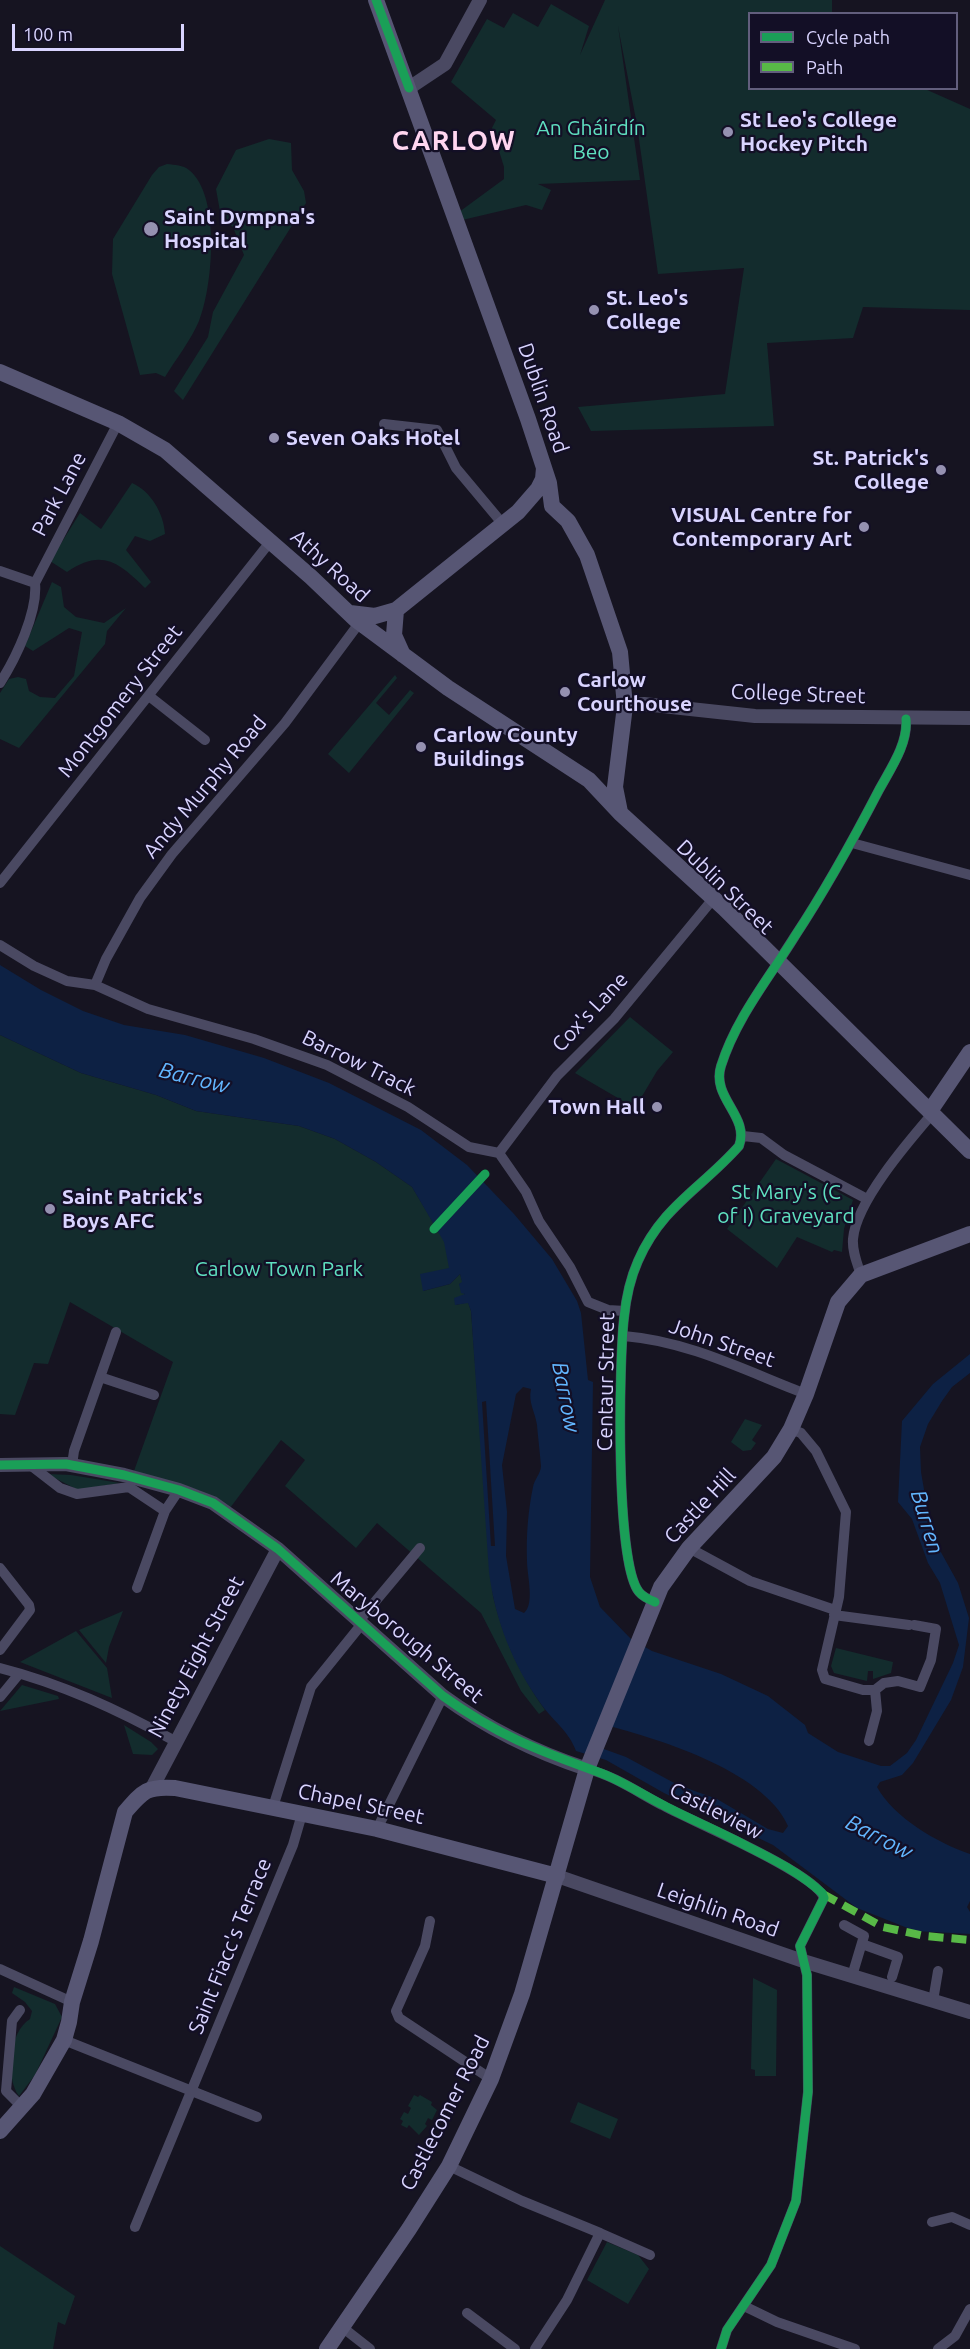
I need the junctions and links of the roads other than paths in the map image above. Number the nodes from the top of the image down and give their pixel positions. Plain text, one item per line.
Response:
1 (376, 0) edge
2 (480, 0) edge
3 (409, 88) junction
4 (0, 372) edge
5 (118, 423) junction
6 (384, 424) dead end
7 (544, 467) junction
8 (552, 506) junction
9 (518, 512) junction
10 (502, 523) junction
11 (270, 542) junction
12 (0, 571) edge
13 (34, 583) junction
14 (396, 610) junction
15 (354, 617) junction
16 (403, 655) junction
17 (0, 683) edge
18 (150, 696) junction
19 (625, 706) junction
20 (970, 718) edge
21 (906, 719) junction
22 (205, 740) dead end
23 (617, 765) junction
24 (589, 780) junction
25 (620, 813) junction
26 (852, 843) junction
27 (970, 875) edge
28 (0, 883) edge
29 (713, 898) junction
30 (0, 945) edge
31 (778, 964) junction
32 (95, 985) junction
33 (970, 1052) edge
34 (931, 1112) junction
35 (743, 1136) junction
36 (970, 1151) edge
37 (500, 1153) junction
38 (867, 1199) junction
39 (970, 1234) edge
40 (861, 1275) junction
41 (625, 1311) junction
42 (116, 1332) dead end
43 (624, 1336) junction
44 (100, 1377) junction
45 (806, 1394) junction
46 (154, 1395) dead end
47 (791, 1429) junction
48 (29, 1464) junction
49 (0, 1465) edge
50 (72, 1465) junction
51 (179, 1490) junction
52 (165, 1511) junction
53 (420, 1548) dead end
54 (689, 1548) junction
55 (278, 1549) junction
56 (0, 1568) edge
57 (137, 1588) dead end
58 (658, 1594) junction
59 (835, 1613) junction
60 (360, 1623) junction
61 (0, 1650) edge
62 (0, 1668) edge
63 (19, 1674) junction
64 (875, 1690) junction
65 (443, 1696) junction
66 (0, 1697) edge
67 (175, 1741) junction
68 (869, 1741) dead end
69 (590, 1763) junction
70 (153, 1786) junction
71 (273, 1807) junction
72 (302, 1814) junction
73 (376, 1828) junction
74 (557, 1876) junction
75 (430, 1921) dead end
76 (844, 1925) dead end
77 (862, 1944) junction
78 (803, 1961) junction
79 (0, 1969) edge
80 (938, 1971) dead end
81 (852, 1976) junction
82 (892, 1977) dead end
83 (933, 2001) junction
84 (72, 2002) junction
85 (20, 2010) dead end
86 (970, 2012) edge
87 (64, 2040) junction
88 (491, 2079) junction
89 (192, 2091) junction
90 (22, 2107) junction
91 (257, 2117) dead end
92 (0, 2131) edge
93 (449, 2166) junction
94 (932, 2222) dead end
95 (970, 2225) edge
96 (135, 2227) dead end
97 (600, 2233) junction
98 (650, 2255) dead end
99 (744, 2306) junction
100 (970, 2309) edge
101 (467, 2313) dead end
102 (342, 2327) junction
103 (327, 2349) edge
104 (370, 2349) edge
105 (514, 2349) edge
106 (535, 2349) edge
107 (721, 2349) edge
108 (855, 2349) edge
109 (938, 2349) edge

1 - 3 main road, Dublin Road
2 - 3 street
3 - 7 main road, Dublin Road
4 - 5 main road, Athy Road
5 - 11 main road, Athy Road
5 - 13 street, Park Lane
6 - 10 street
7 - 8 main road, Dublin Road
7 - 9 main road
8 - 9 main road
8 - 19 main road
9 - 10 main road
10 - 14 main road
11 - 15 main road, Athy Road
11 - 18 street, Montgomery Street
12 - 13 street
13 - 17 street
14 - 15 main road
14 - 16 main road
15 - 16 main road, Athy Road
15 - 32 street, Andy Murphy Road
16 - 24 main road, Athy Road
18 - 22 street
18 - 28 street, Montgomery Street
19 - 21 street, College Street
19 - 23 main road
20 - 21 street, College Street
21 - 26 street
23 - 24 main road
23 - 25 main road
24 - 25 main road, Athy Road
25 - 29 main road, Dublin Street
26 - 27 street
26 - 31 street
29 - 31 main road, Dublin Street
29 - 37 street, Cox's Lane
30 - 32 street, Barrow Track
31 - 34 main road, Dublin Street
31 - 35 street
32 - 37 street, Barrow Track
33 - 34 main road
34 - 36 main road, Dublin Street
34 - 38 street
35 - 38 street
35 - 41 street, Centaur Street
37 - 41 street
38 - 40 street
39 - 40 main road
40 - 45 main road, Castle Hill
41 - 43 street, Centaur Street
42 - 44 street
43 - 45 street, John Street
43 - 58 street, Centaur Street
44 - 46 street
44 - 50 street
45 - 47 main road, Castle Hill
47 - 54 main road, Castle Hill
47 - 59 street
48 - 49 street, Maryborough Street
48 - 50 street, Maryborough Street
48 - 52 street
50 - 51 street, Maryborough Street
51 - 52 street
51 - 55 street, Maryborough Street
52 - 57 street
53 - 60 street
54 - 58 main road, Castle Hill
54 - 59 street
55 - 60 street, Maryborough Street
55 - 67 street, Ninety Eight Street
56 - 61 street
58 - 69 main road, Castle Hill
59 - 64 street
59 - 64 street
60 - 65 street, Maryborough Street
60 - 71 street
62 - 63 street
63 - 66 street
63 - 67 street
64 - 68 street
65 - 69 street, Maryborough Street
65 - 73 street
67 - 70 street, Ninety Eight Street
69 - 74 main road, Castlecomer Road
69 - 78 street, Castleview
70 - 71 main road, Chapel Street
70 - 84 main road
71 - 72 main road, Chapel Street
72 - 73 main road, Chapel Street
72 - 89 street, Saint Fiacc's Terrace
73 - 74 main road, Chapel Street
74 - 78 street, Leighlin Road
74 - 88 main road, Castlecomer Road
75 - 88 street
76 - 77 street
77 - 81 street
77 - 82 street
78 - 81 street, Leighlin Road
78 - 99 street
79 - 84 street
80 - 83 street
81 - 83 street, Leighlin Road
83 - 86 street, Leighlin Road
84 - 87 main road
85 - 90 street
87 - 89 street
87 - 90 main road
88 - 93 main road, Castlecomer Road
89 - 91 street
89 - 96 street, Saint Fiacc's Terrace
90 - 92 main road
93 - 97 street
93 - 102 main road, Castlecomer Road
94 - 95 street
97 - 98 street
97 - 106 street
99 - 107 street
99 - 108 street
100 - 109 street
101 - 105 street
102 - 103 main road, Castlecomer Road
102 - 104 street

